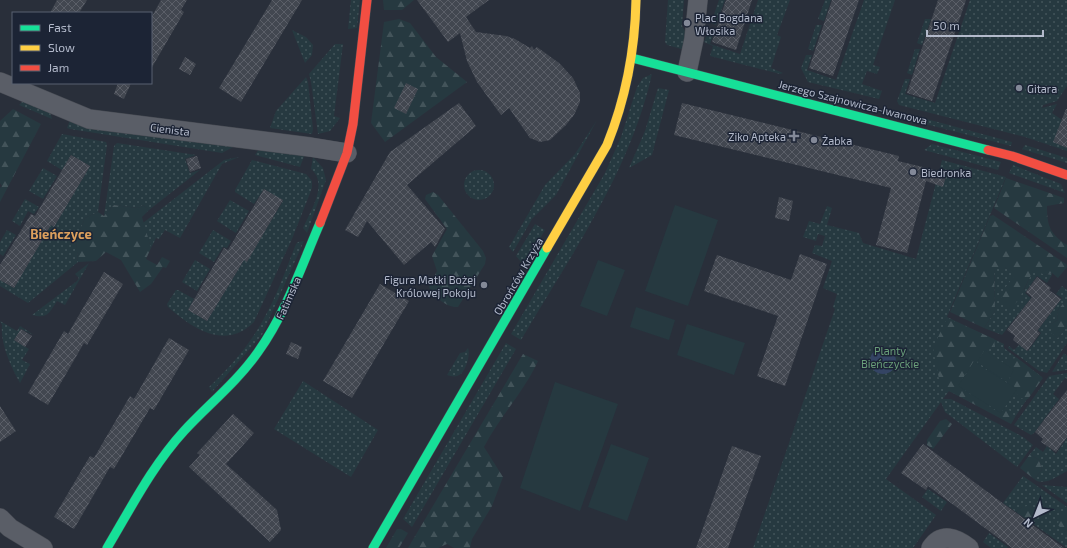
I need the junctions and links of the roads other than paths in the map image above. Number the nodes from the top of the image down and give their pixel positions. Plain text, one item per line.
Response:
1 (367, 0) edge
2 (636, 0) edge
3 (698, 0) edge
4 (632, 58) junction
5 (687, 72) junction
6 (0, 82) edge
7 (347, 153) junction
8 (1067, 175) edge
9 (1, 521) edge
10 (43, 548) edge
11 (107, 548) edge
12 (373, 548) edge
13 (931, 548) edge
14 (969, 548) edge

1 - 7 street, Fatimska
2 - 4 street, Obrońców Krzyża
3 - 5 street
4 - 5 street, Jerzego Szajnowicza-Iwanowa
4 - 12 street, Obrońców Krzyża
5 - 8 street, Jerzego Szajnowicza-Iwanowa
6 - 7 street, Cienista
7 - 11 street, Fatimska
9 - 10 street
13 - 14 street

